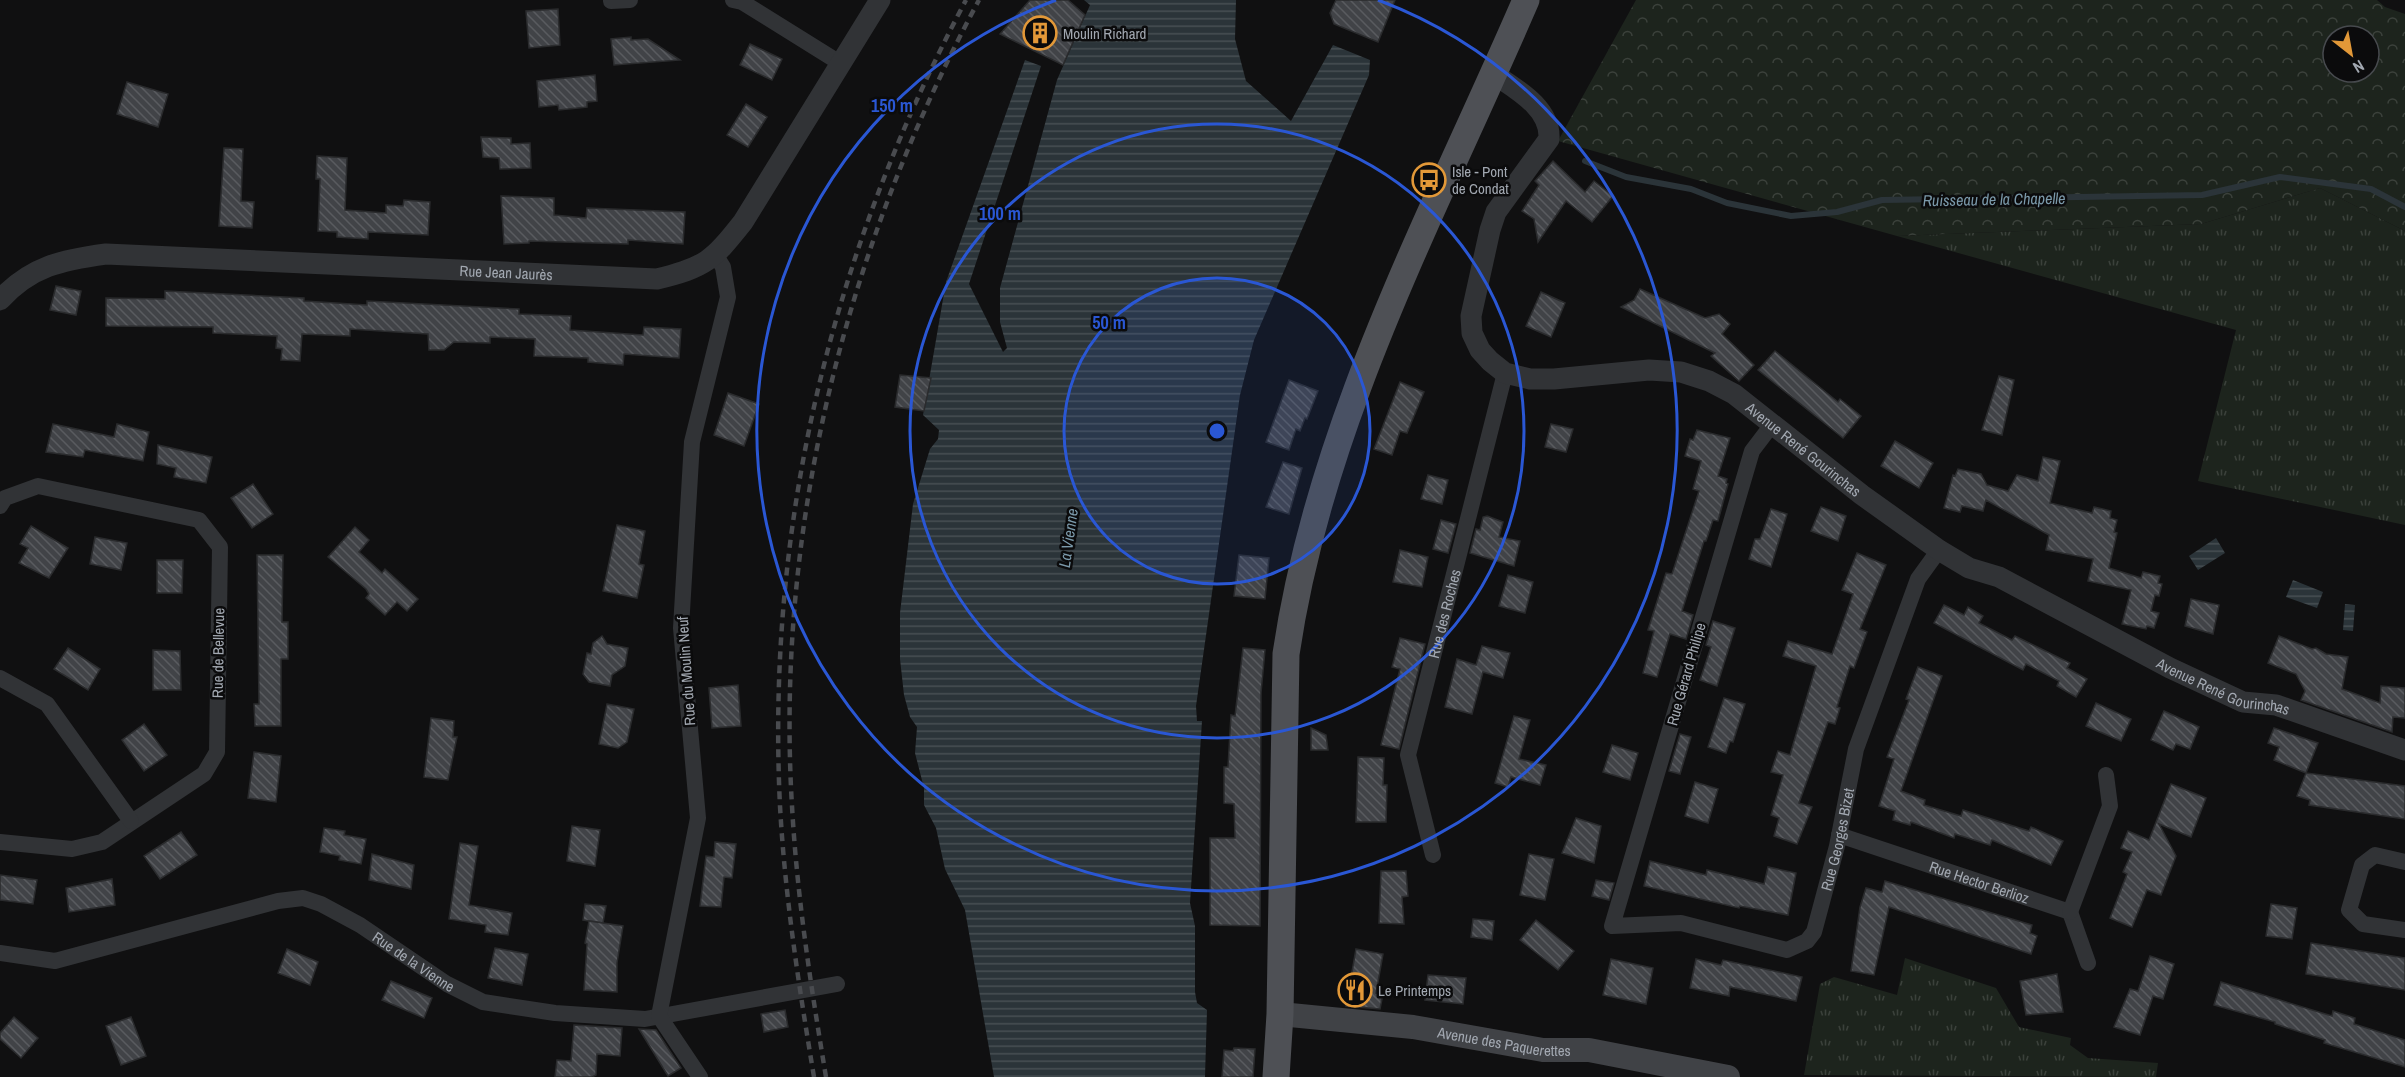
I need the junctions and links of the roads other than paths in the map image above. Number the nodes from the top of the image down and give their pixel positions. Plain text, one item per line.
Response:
1 (630, 0) edge
2 (733, 0) edge
3 (880, 0) edge
4 (1526, 0) edge
5 (611, 1) edge
6 (840, 63) junction
7 (1494, 74) junction
8 (716, 256) junction
9 (0, 300) edge
10 (1505, 373) junction
11 (1771, 426) junction
12 (0, 506) edge
13 (1939, 550) junction
14 (0, 678) edge
15 (2405, 750) edge
16 (2106, 775) dead end
17 (131, 821) junction
18 (1839, 835) junction
19 (0, 842) edge
20 (1433, 855) dead end
21 (2405, 862) edge
22 (2070, 912) junction
23 (1612, 926) joint
24 (2405, 930) edge
25 (0, 953) edge
26 (2088, 963) dead end
27 (837, 984) dead end
28 (1280, 1014) junction
29 (659, 1016) junction
30 (700, 1077) edge
31 (1276, 1077) edge
32 (1728, 1077) edge

1 - 5 street
2 - 6 street
3 - 6 street, Rue Jean Jaurès
4 - 7 main road
6 - 8 street, Rue Jean Jaurès
7 - 10 street
7 - 28 main road
8 - 9 street, Rue Jean Jaurès
8 - 29 street, Rue du Moulin Neuf
10 - 11 street, Avenue René Gourinchas
10 - 20 street, Rue des Roches
11 - 13 street, Avenue René Gourinchas
11 - 23 street, Rue Gérard Philipe
12 - 17 street, Rue de Bellevue
13 - 15 street, Avenue René Gourinchas
13 - 18 street, Rue Georges Bizet
14 - 17 street
16 - 22 street
17 - 19 street, Rue de Bellevue
18 - 22 street, Rue Hector Berlioz
18 - 23 street, Rue Georges Bizet
21 - 24 street
22 - 26 street
25 - 29 street, Rue de la Vienne
27 - 29 street, Rue de la Vienne
28 - 31 main road
28 - 32 main road, Avenue des Paquerettes
29 - 30 street

